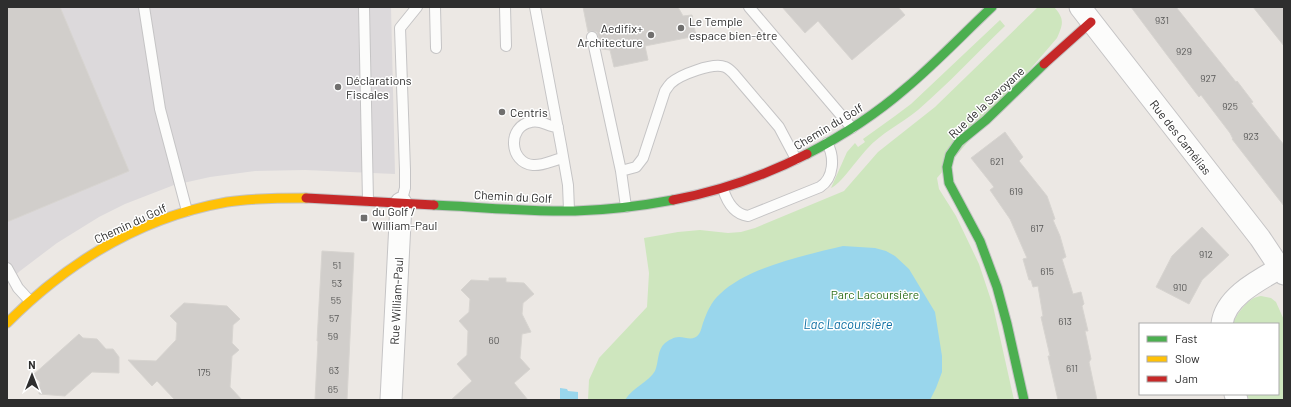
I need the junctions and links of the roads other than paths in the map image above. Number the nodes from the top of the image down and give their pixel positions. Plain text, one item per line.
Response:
1 (144, 7) edge
2 (364, 7) edge
3 (417, 7) edge
4 (435, 7) edge
5 (504, 7) edge
6 (536, 7) edge
7 (749, 7) edge
8 (988, 9) edge
9 (1086, 15) edge
10 (592, 37) dead end
11 (506, 46) dead end
12 (436, 48) dead end
13 (558, 127) junction
14 (852, 128) junction
15 (827, 143) junction
16 (563, 158) junction
17 (796, 159) junction
18 (621, 171) junction
19 (723, 189) junction
20 (368, 200) junction
21 (401, 203) junction
22 (626, 207) junction
23 (569, 210) junction
24 (187, 211) junction
25 (7, 268) edge
26 (1282, 271) edge
27 (29, 300) junction
28 (7, 323) edge
29 (1222, 323) edge
30 (390, 400) edge
31 (1024, 400) edge

1 - 24 lane
2 - 20 lane
3 - 21 lane
4 - 12 lane
5 - 11 lane
6 - 13 lane
7 - 14 lane
8 - 14 street, Chemin du Golf
9 - 26 street, Rue des Camélias
9 - 31 street, Rue de la Savoyane
10 - 18 lane
13 - 16 lane
13 - 16 lane
14 - 15 street, Chemin du Golf
15 - 17 street, Chemin du Golf
15 - 19 lane
16 - 23 lane
17 - 18 lane
17 - 19 street, Chemin du Golf
18 - 22 lane
19 - 22 street, Chemin du Golf
20 - 21 street, Chemin du Golf
20 - 24 street, Chemin du Golf
21 - 23 street, Chemin du Golf
21 - 30 street, Rue William-Paul
22 - 23 street, Chemin du Golf
24 - 27 street, Chemin du Golf
25 - 27 lane
26 - 29 street, Rue des Camélias
27 - 28 street, Chemin du Golf

